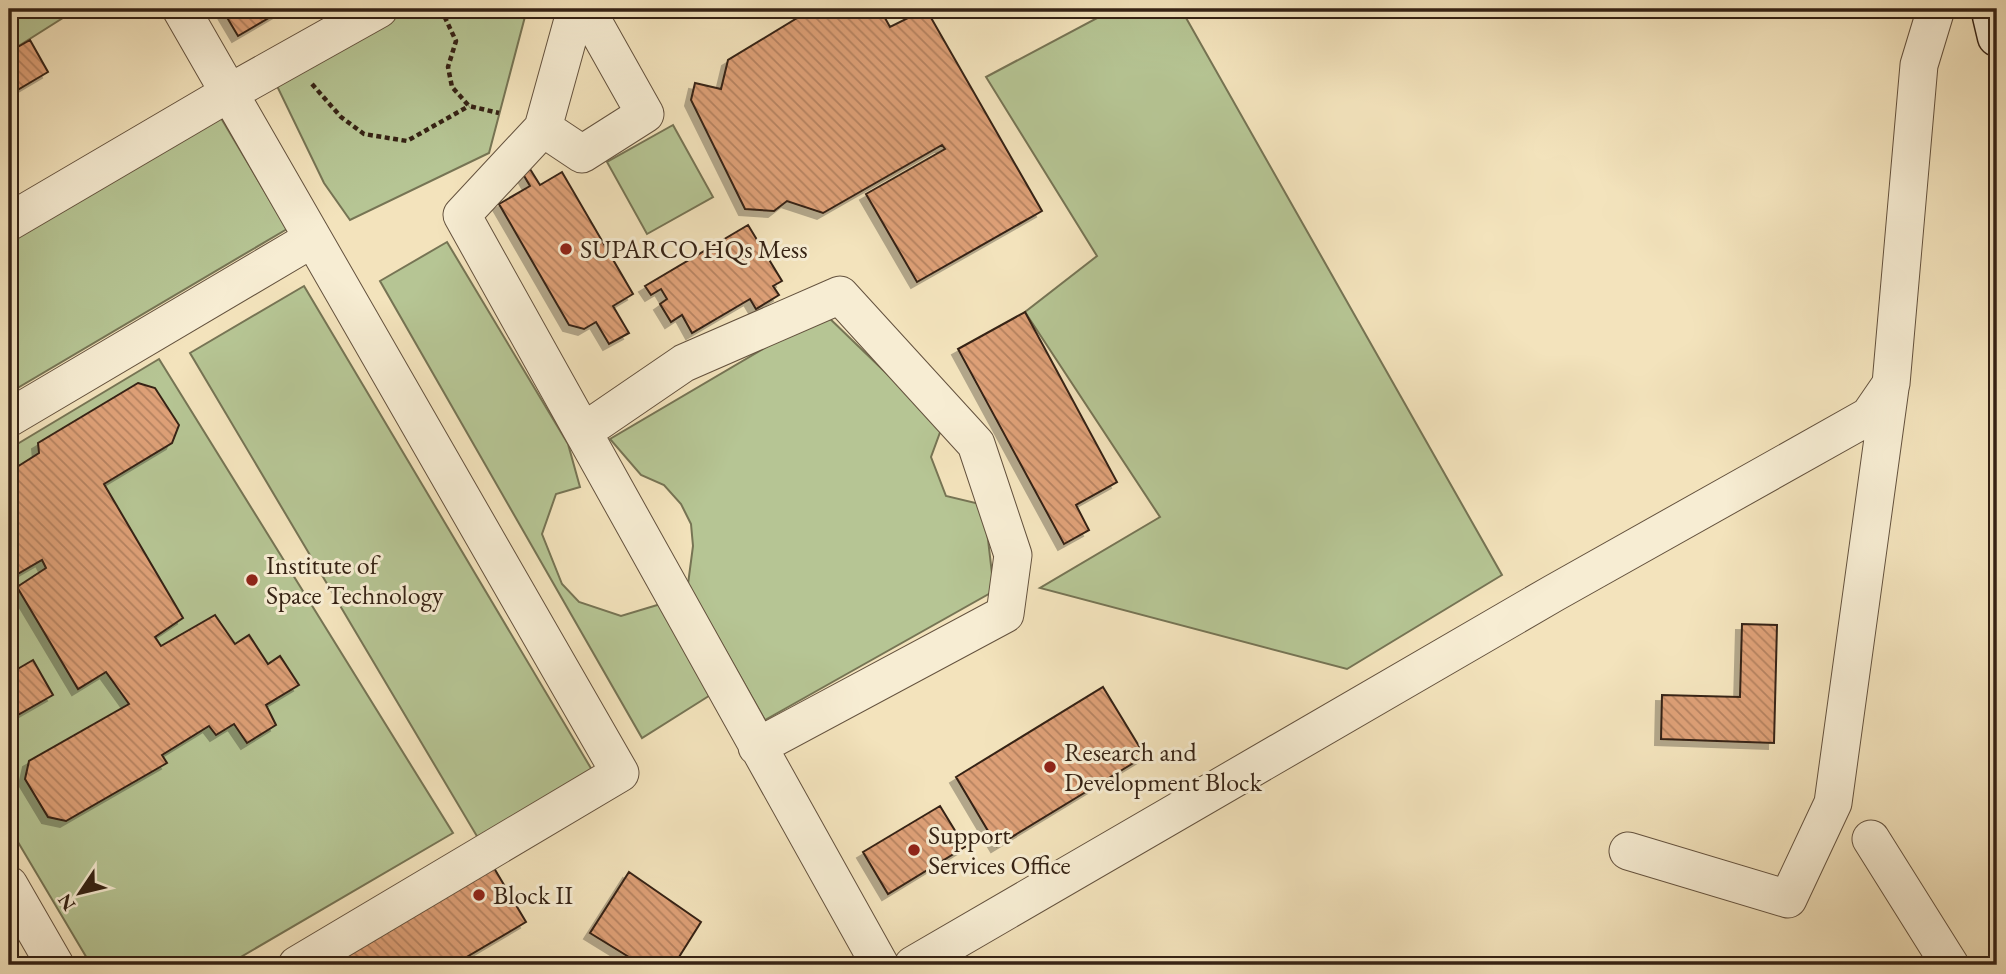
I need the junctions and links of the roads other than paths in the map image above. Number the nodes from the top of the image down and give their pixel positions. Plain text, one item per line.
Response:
1 (181, 9) edge
2 (379, 9) edge
3 (576, 9) edge
4 (586, 9) edge
5 (1936, 9) edge
6 (229, 93) junction
7 (543, 128) junction
8 (9, 222) edge
9 (312, 239) junction
10 (1891, 384) junction
11 (9, 418) edge
12 (583, 432) junction
13 (757, 747) junction
14 (1871, 839) dead end
15 (1628, 851) dead end
16 (9, 885) edge
17 (55, 965) edge
18 (297, 965) edge
19 (880, 965) edge
20 (913, 965) edge
21 (1950, 965) edge

1 - 6 street
2 - 6 street
3 - 7 street
4 - 7 street
5 - 10 street
6 - 8 street
6 - 9 street
7 - 12 street
9 - 11 street
9 - 18 street
10 - 15 street
10 - 20 street
12 - 13 street
12 - 13 street
13 - 19 street
14 - 21 street
16 - 17 street

